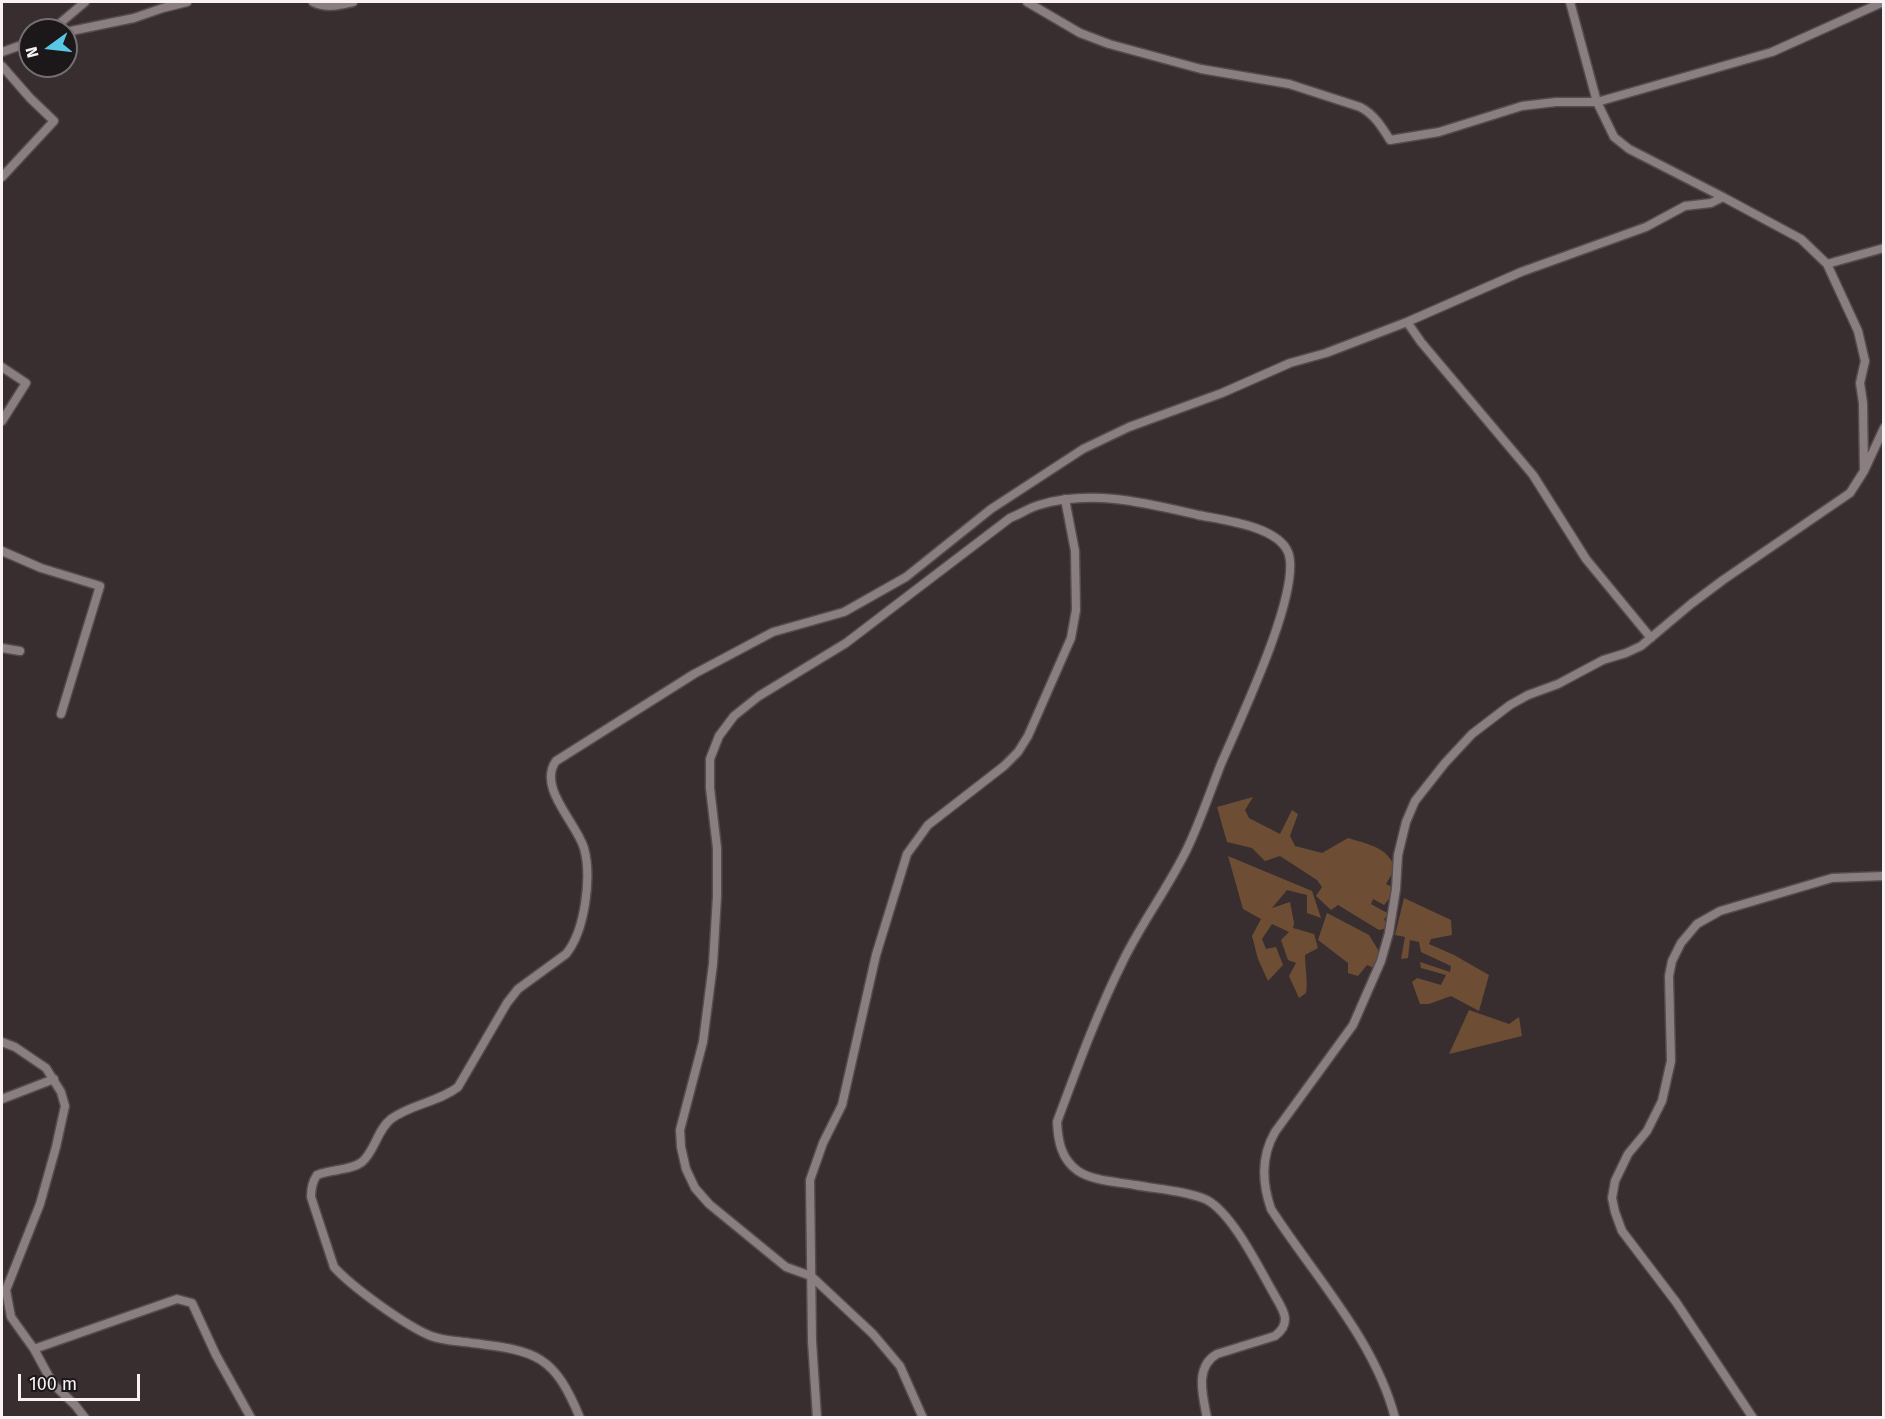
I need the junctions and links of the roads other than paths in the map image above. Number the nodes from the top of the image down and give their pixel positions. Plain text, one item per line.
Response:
1 (85, 2) edge
2 (188, 2) edge
3 (313, 2) edge
4 (353, 2) edge
5 (1027, 2) edge
6 (1570, 2) edge
7 (1883, 2) edge
8 (66, 18) edge
9 (78, 30) edge
10 (18, 46) edge
11 (2, 52) edge
12 (2, 69) edge
13 (1597, 102) junction
14 (2, 177) edge
15 (1723, 196) junction
16 (1884, 248) edge
17 (1827, 264) junction
18 (1407, 322) junction
19 (2, 368) edge
20 (2, 421) edge
21 (1884, 428) edge
22 (1864, 471) junction
23 (1065, 500) junction
24 (2, 551) edge
25 (1651, 638) junction
26 (2, 648) edge
27 (20, 651) dead end
28 (61, 714) dead end
29 (1884, 876) edge
30 (2, 1042) edge
31 (54, 1079) junction
32 (2, 1099) edge
33 (811, 1276) junction
34 (4, 1289) edge
35 (34, 1349) junction
36 (85, 1418) edge
37 (251, 1418) edge
38 (580, 1418) edge
39 (817, 1418) edge
40 (923, 1418) edge
41 (1207, 1418) edge
42 (1395, 1418) edge
43 (1753, 1418) edge

1 - 8 street
2 - 9 street
3 - 4 street
5 - 13 street
6 - 13 street
7 - 13 street
10 - 11 street
12 - 14 street
13 - 15 street
15 - 17 street
15 - 18 street
16 - 17 street
17 - 22 street
18 - 25 street
18 - 38 street
19 - 20 street
21 - 22 street
22 - 25 street
23 - 33 street
23 - 33 street
23 - 41 street
24 - 28 street
25 - 42 street
26 - 27 street
29 - 43 street
30 - 31 street
31 - 32 street
31 - 34 street
33 - 39 street
33 - 40 street
34 - 35 street
35 - 36 street
35 - 37 street

